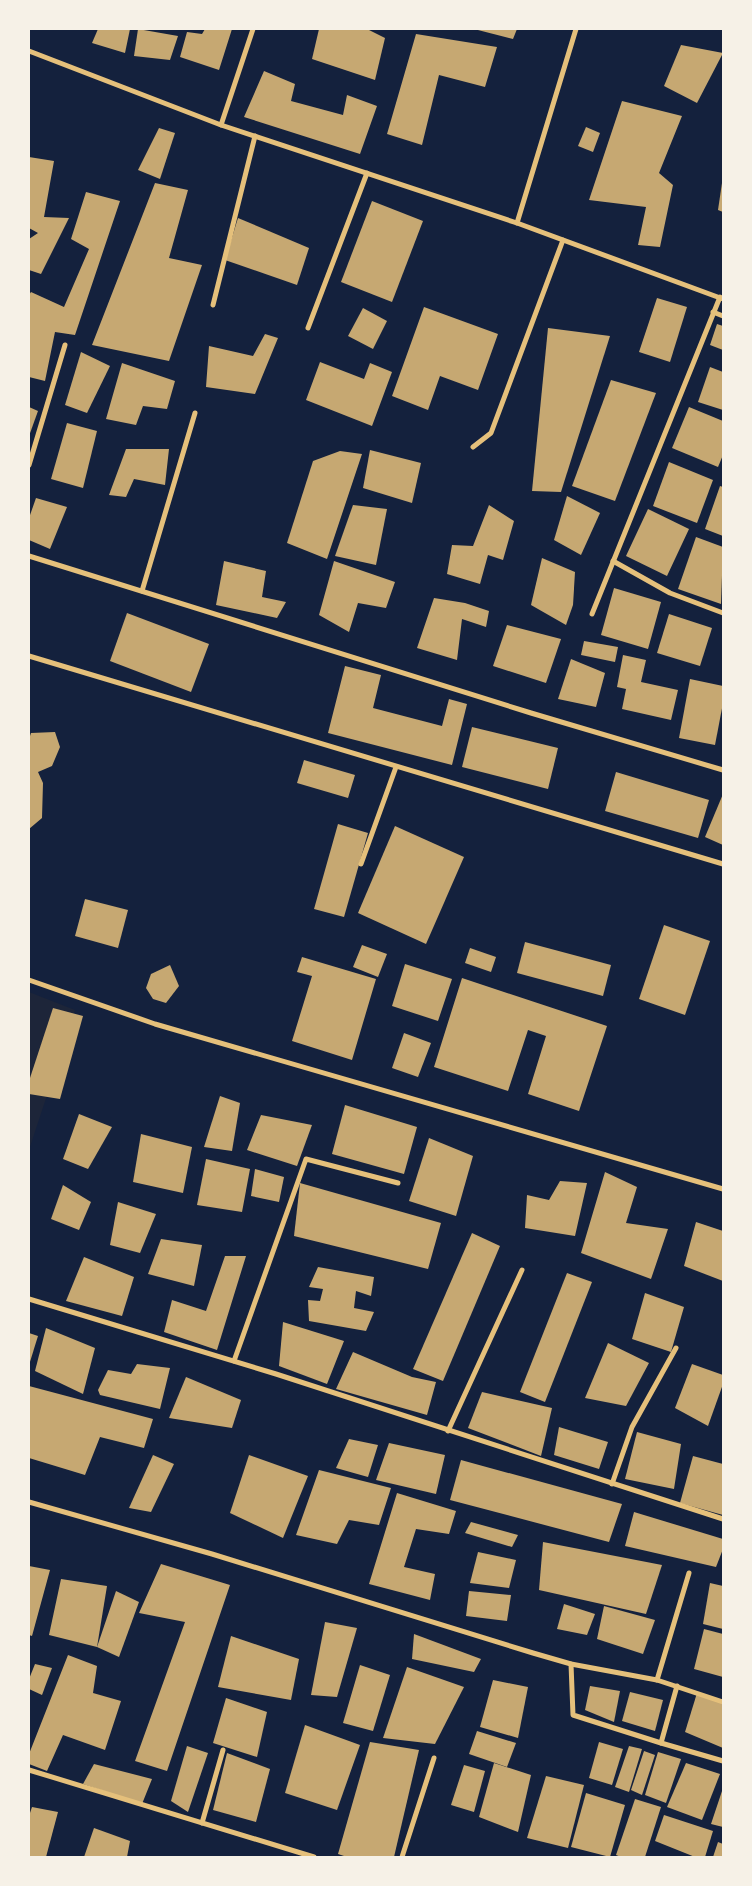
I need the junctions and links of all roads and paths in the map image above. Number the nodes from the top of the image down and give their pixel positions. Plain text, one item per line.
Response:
1 (254, 29) edge
2 (576, 29) edge
3 (29, 51) edge
4 (221, 125) junction
5 (255, 136) junction
6 (367, 173) junction
7 (518, 223) junction
8 (563, 240) junction
9 (721, 298) edge
10 (213, 305) dead end
11 (713, 312) junction
12 (723, 316) edge
13 (308, 328) dead end
14 (65, 345) dead end
15 (194, 412) dead end
16 (473, 446) dead end
17 (29, 465) edge
18 (29, 556) edge
19 (613, 561) junction
20 (142, 591) junction
21 (592, 614) dead end
22 (723, 614) edge
23 (29, 656) edge
24 (396, 767) junction
25 (723, 770) edge
26 (361, 864) dead end
27 (723, 864) edge
28 (29, 980) edge
29 (398, 1183) dead end
30 (723, 1189) edge
31 (522, 1270) dead end
32 (29, 1299) edge
33 (676, 1348) dead end
34 (234, 1361) junction
35 (448, 1431) junction
36 (612, 1484) junction
37 (29, 1502) edge
38 (723, 1519) edge
39 (689, 1573) dead end
40 (571, 1664) junction
41 (657, 1680) junction
42 (677, 1686) junction
43 (723, 1702) edge
44 (661, 1743) junction
45 (223, 1750) dead end
46 (434, 1758) dead end
47 (723, 1761) edge
48 (29, 1770) edge
49 (202, 1823) junction
50 (314, 1857) edge
51 (402, 1857) edge

1 - 4 street
2 - 7 street
3 - 4 street
4 - 5 street
5 - 6 street
5 - 10 street
6 - 7 street
6 - 13 street
7 - 8 street
8 - 9 street
8 - 16 street
9 - 11 street
11 - 12 street
11 - 19 street
14 - 17 street
15 - 20 street
18 - 20 street
19 - 21 street
19 - 22 street
20 - 25 street
23 - 24 street
24 - 26 street
24 - 27 street
28 - 30 street
29 - 34 street
31 - 35 street
32 - 34 street
33 - 36 street
34 - 35 street
35 - 36 street
36 - 38 street
37 - 40 street
39 - 41 street
40 - 41 street
40 - 44 street
41 - 42 street
42 - 43 street
42 - 44 street
44 - 47 street
45 - 49 street
46 - 51 street
48 - 49 street
49 - 50 street

